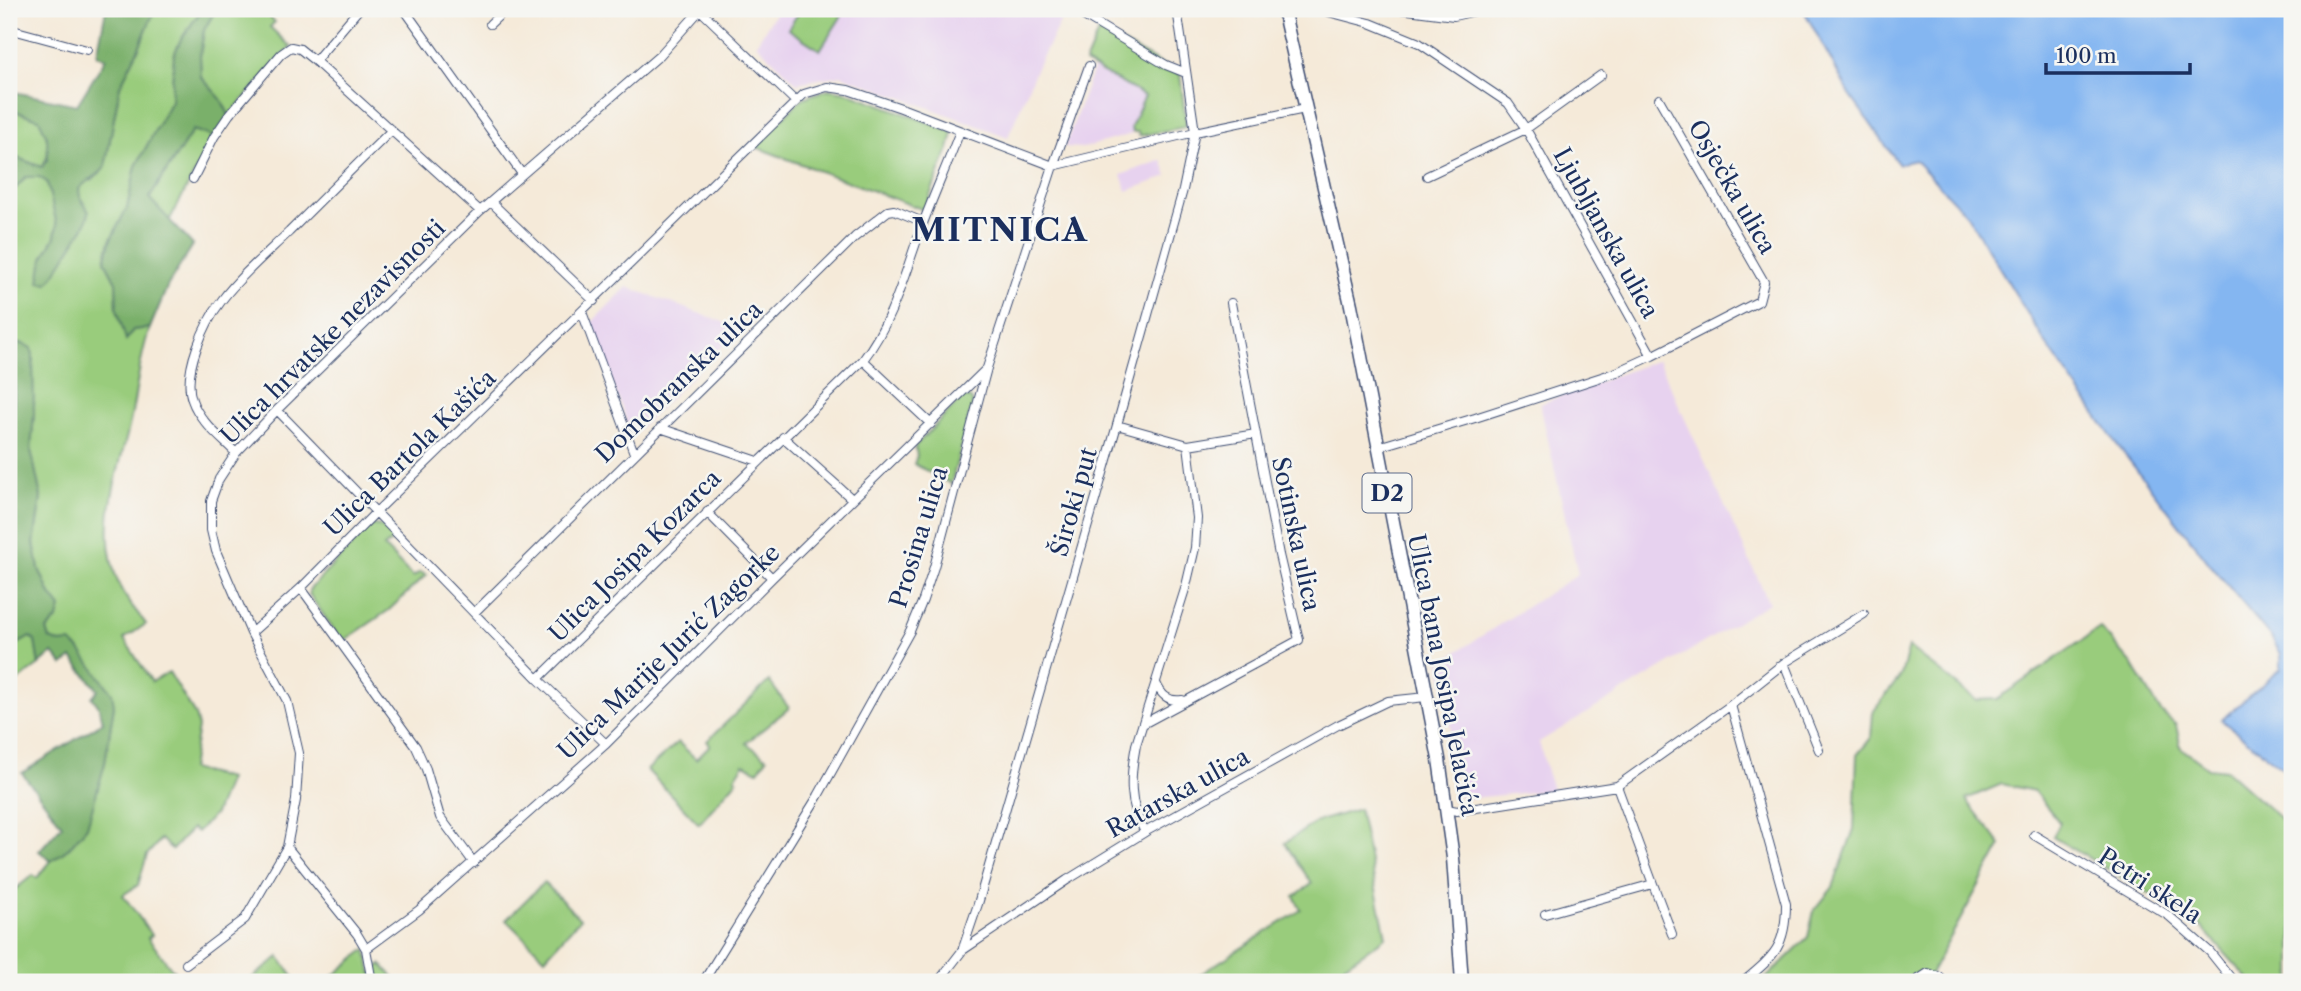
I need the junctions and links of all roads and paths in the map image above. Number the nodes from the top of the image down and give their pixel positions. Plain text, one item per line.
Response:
1 (359, 9) edge
2 (404, 9) edge
3 (506, 9) edge
4 (701, 9) edge
5 (1072, 9) edge
6 (1177, 9) edge
7 (1283, 9) edge
8 (1317, 9) edge
9 (1400, 9) edge
10 (1484, 9) edge
11 (489, 24) dead end
12 (9, 29) edge
13 (87, 50) dead end
14 (315, 61) junction
15 (1089, 66) dead end
16 (1185, 73) junction
17 (1601, 75) dead end
18 (1659, 99) dead end
19 (795, 101) junction
20 (1306, 109) junction
21 (1526, 128) junction
22 (391, 130) junction
23 (960, 131) junction
24 (1195, 132) junction
25 (1053, 166) junction
26 (522, 174) junction
27 (1427, 176) dead end
28 (193, 179) dead end
29 (491, 202) junction
30 (480, 211) junction
31 (923, 222) junction
32 (594, 301) junction
33 (1231, 303) dead end
34 (582, 312) junction
35 (1652, 356) junction
36 (863, 360) junction
37 (987, 368) junction
38 (277, 410) junction
39 (930, 424) junction
40 (1117, 425) junction
41 (660, 428) junction
42 (1256, 433) junction
43 (783, 437) junction
44 (1188, 445) junction
45 (1378, 447) junction
46 (236, 453) junction
47 (634, 453) junction
48 (758, 461) junction
49 (852, 499) junction
50 (376, 512) junction
51 (707, 512) junction
52 (772, 578) junction
53 (301, 588) junction
54 (474, 613) junction
55 (1864, 614) dead end
56 (251, 633) junction
57 (1784, 663) junction
58 (538, 679) junction
59 (1156, 683) junction
60 (1426, 697) junction
61 (1187, 700) junction
62 (1731, 705) junction
63 (1143, 724) junction
64 (606, 744) junction
65 (1819, 750) dead end
66 (1617, 786) junction
67 (1447, 809) junction
68 (1145, 832) junction
69 (2034, 835) dead end
70 (286, 847) junction
71 (474, 863) junction
72 (1653, 884) junction
73 (1545, 914) dead end
74 (1672, 933) dead end
75 (366, 949) junction
76 (962, 951) junction
77 (187, 964) dead end
78 (1941, 980) edge
79 (372, 982) edge
80 (703, 982) edge
81 (937, 982) edge
82 (1462, 982) edge
83 (1743, 982) edge
84 (1914, 982) edge
85 (2234, 982) edge

1 - 14 street
2 - 26 street
3 - 11 street
4 - 19 street
4 - 26 street, Ulica hrvatske nezavisnosti
5 - 16 street
6 - 16 street
7 - 20 main road, Ulica bana Josipa Jelačića / D2
8 - 21 street, Ljubljanska ulica
9 - 10 street
12 - 13 street
14 - 22 street
14 - 28 street
15 - 25 street, Prosina ulica
16 - 24 street
17 - 21 street
18 - 35 street, Osječka ulica
19 - 23 street, Ulica Bartola Kašića
19 - 32 street, Ulica Bartola Kašića
20 - 24 street
20 - 45 main road, Ulica bana Josipa Jelačića / D2
21 - 27 street
21 - 35 street, Ljubljanska ulica
22 - 30 street
22 - 46 street
23 - 25 street, Ulica Bartola Kašića
23 - 31 street, Ulica Josipa Kozarca
24 - 25 street
24 - 40 street, Široki put
25 - 37 street, Prosina ulica
26 - 29 street, Ulica hrvatske nezavisnosti
29 - 30 street, Ulica hrvatske nezavisnosti
29 - 32 street
30 - 38 street, Ulica hrvatske nezavisnosti
31 - 36 street, Ulica Josipa Kozarca
31 - 41 street, Domobranska ulica
32 - 34 street, Ulica Bartola Kašića
33 - 42 street, Sotinska ulica
34 - 47 street
34 - 50 street, Ulica Bartola Kašića
35 - 45 street, Osječka ulica
36 - 39 street
36 - 43 street, Ulica Josipa Kozarca
37 - 39 street, Ulica Marije Jurić Zagorke
37 - 80 street, Prosina ulica
38 - 46 street, Ulica hrvatske nezavisnosti
38 - 50 street
39 - 49 street, Ulica Marije Jurić Zagorke
40 - 44 street, Sotinska ulica
40 - 76 street, Široki put
41 - 47 street, Domobranska ulica
41 - 48 street, Ulica Josipa Kozarca
42 - 44 street, Sotinska ulica
42 - 61 street, Sotinska ulica
43 - 48 street, Ulica Josipa Kozarca
43 - 49 street
44 - 59 street
45 - 60 main road, Ulica bana Josipa Jelačića / D2
46 - 56 street, Ulica hrvatske nezavisnosti
47 - 54 street, Domobranska ulica
48 - 51 street, Ulica Josipa Kozarca
49 - 52 street, Ulica Marije Jurić Zagorke
50 - 53 street, Ulica Bartola Kašića
50 - 54 street
51 - 52 street
51 - 58 street, Ulica Josipa Kozarca
52 - 64 street, Ulica Marije Jurić Zagorke
53 - 56 street, Ulica Bartola Kašića
53 - 71 street
54 - 58 street
55 - 57 street
56 - 70 street, Ulica hrvatske nezavisnosti
57 - 62 street
57 - 65 street
58 - 64 street
59 - 61 street
59 - 63 street
60 - 67 main road, Ulica bana Josipa Jelačića / D2
60 - 68 street, Ratarska ulica
61 - 63 street, Sotinska ulica
62 - 66 street
62 - 83 street
63 - 68 street
64 - 71 street, Ulica Marije Jurić Zagorke
66 - 67 street
66 - 72 street
67 - 82 main road, Ulica bana Josipa Jelačića / D2
68 - 76 street, Ratarska ulica
69 - 85 street, Petri skela
70 - 75 street
70 - 77 street, Ulica hrvatske nezavisnosti
71 - 75 street, Ulica Marije Jurić Zagorke
72 - 73 street
72 - 74 street
75 - 79 street
76 - 81 street, Široki put
78 - 84 street

